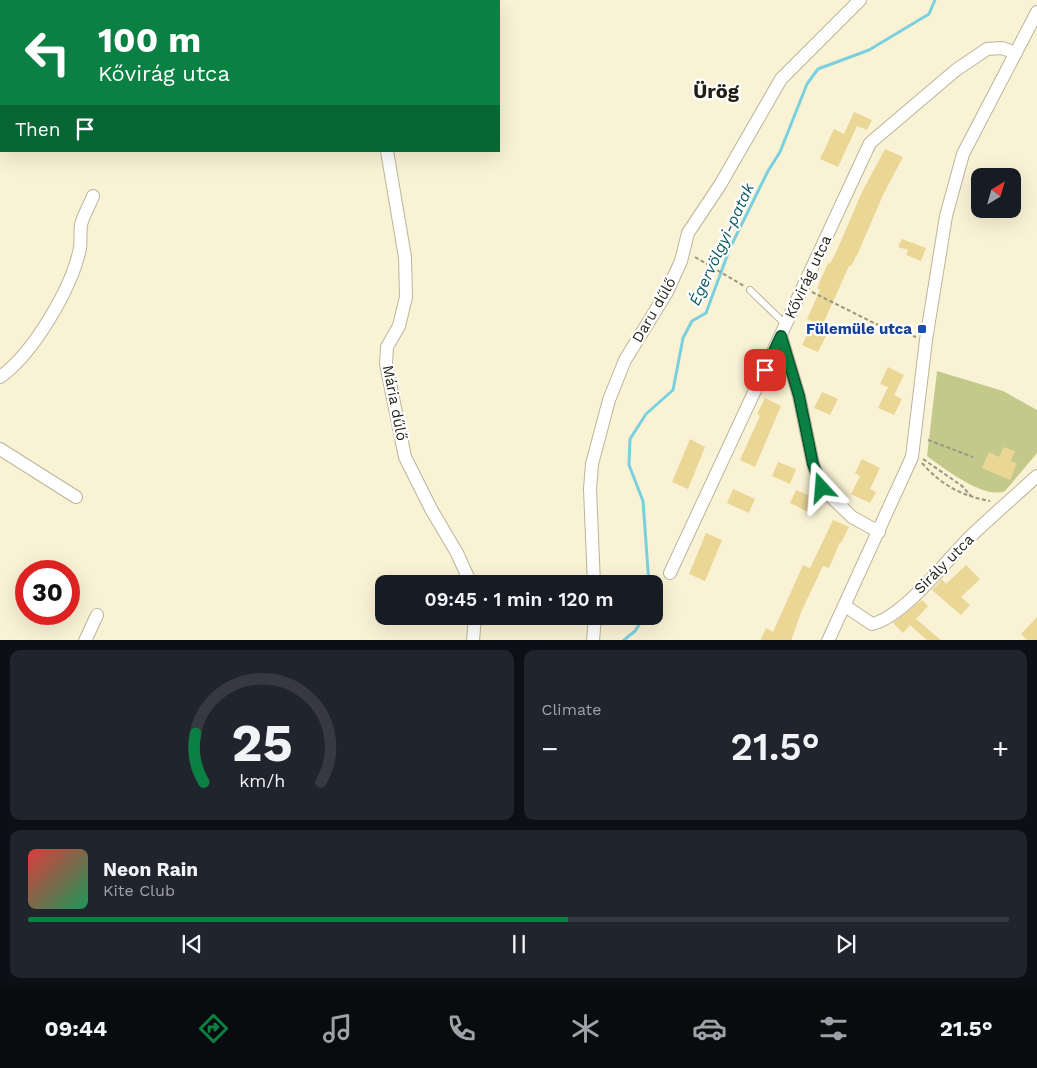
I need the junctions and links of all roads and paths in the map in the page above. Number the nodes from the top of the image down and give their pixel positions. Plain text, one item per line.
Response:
1 (855, 2) edge
2 (1037, 12) edge
3 (1016, 53) junction
4 (387, 152) edge
5 (94, 196) dead end
6 (694, 256) dead end
7 (804, 287) junction
8 (750, 290) joint
9 (783, 330) junction
10 (926, 340) junction
11 (0, 377) edge
12 (928, 440) dead end
13 (0, 449) edge
14 (973, 457) dead end
15 (1037, 476) edge
16 (76, 496) dead end
17 (972, 498) junction
18 (1008, 502) junction
19 (879, 532) junction
20 (670, 574) dead end
21 (467, 575) edge
22 (594, 575) edge
23 (845, 606) junction
24 (96, 615) dead end
25 (474, 625) edge
26 (594, 625) edge
27 (85, 640) edge
28 (473, 640) edge
29 (593, 640) edge
30 (828, 640) edge

1 - 22 street, Daru dűlő
2 - 3 street
3 - 7 street, Kővirág utca
3 - 10 street
4 - 21 street, Mária dűlő
5 - 11 street
6 - 8 path
7 - 9 street, Kővirág utca
7 - 10 path
8 - 9 lane
9 - 19 street
9 - 20 street, Kővirág utca
10 - 19 street
12 - 14 path
13 - 16 street
15 - 18 street, Sirály utca
17 - 17 path
17 - 18 path
18 - 23 street, Sirály utca
19 - 23 street
23 - 30 street
24 - 27 street
25 - 28 street
26 - 29 street

